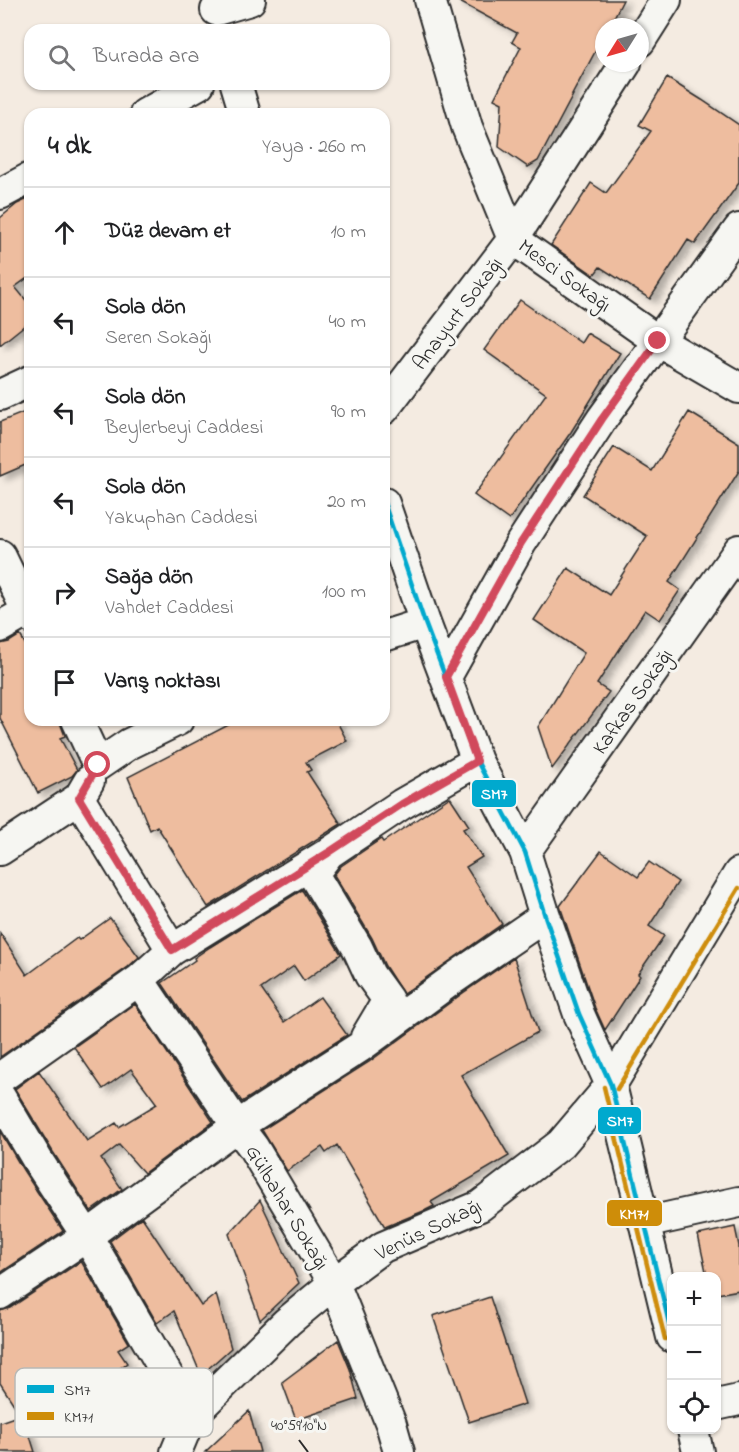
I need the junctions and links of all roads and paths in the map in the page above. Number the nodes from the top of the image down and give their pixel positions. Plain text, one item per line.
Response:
1 (250, 0) edge
2 (430, 0) edge
3 (666, 0) edge
4 (217, 13) edge
5 (649, 27) edge
6 (620, 72) edge
7 (188, 90) edge
8 (238, 90) edge
9 (156, 108) edge
10 (243, 108) edge
11 (24, 181) edge
12 (0, 194) edge
13 (739, 229) edge
14 (513, 239) junction
15 (658, 341) junction
16 (24, 384) edge
17 (739, 388) edge
18 (0, 394) edge
19 (390, 401) edge
20 (390, 520) edge
21 (739, 550) edge
22 (0, 555) edge
23 (24, 603) edge
24 (24, 615) edge
25 (425, 623) junction
26 (0, 627) edge
27 (390, 634) edge
28 (446, 677) junction
29 (80, 726) edge
30 (166, 726) edge
31 (477, 761) junction
32 (98, 765) junction
33 (79, 798) junction
34 (0, 850) edge
35 (525, 852) junction
36 (328, 853) junction
37 (735, 889) edge
38 (545, 916) junction
39 (172, 950) junction
40 (139, 981) junction
41 (360, 1047) junction
42 (0, 1078) edge
43 (611, 1085) junction
44 (0, 1097) edge
45 (237, 1126) junction
46 (739, 1202) edge
47 (644, 1223) junction
48 (87, 1236) junction
49 (334, 1283) junction
50 (0, 1294) edge
51 (669, 1326) edge
52 (163, 1368) edge
53 (213, 1394) edge
54 (739, 1400) edge
55 (721, 1404) edge
56 (694, 1434) edge
57 (182, 1437) edge
58 (176, 1452) edge
59 (399, 1452) edge
60 (698, 1452) edge

1 - 4 street
2 - 14 street, Mesci Sokağı
3 - 5 street
6 - 14 street, Anayurt Sokağı
7 - 9 street
8 - 10 street
11 - 12 street
13 - 15 street
14 - 15 street, Mesci Sokağı
14 - 19 street, Anayurt Sokağı
15 - 17 street, Mesci Sokağı
15 - 28 street
16 - 18 street
20 - 25 street
21 - 35 street, Kafkas Sokağı
22 - 23 street
24 - 26 street
25 - 27 street
25 - 28 street
28 - 31 street
29 - 32 street
30 - 32 street
31 - 35 street
31 - 36 street
32 - 33 street
33 - 34 street
33 - 39 street
35 - 38 street
36 - 39 street
36 - 41 street
37 - 43 street, Venüs Sokağı
38 - 41 street
38 - 43 street
39 - 40 street
40 - 42 street
40 - 45 street, Gülbahar Sokağı
41 - 45 street
43 - 47 street
43 - 49 street, Venüs Sokağı
44 - 48 street
45 - 48 street
45 - 49 street, Gülbahar Sokağı
46 - 47 street
47 - 51 street
48 - 50 street
48 - 52 street
49 - 53 street, Venüs Sokağı
49 - 59 street, Gülbahar Sokağı
54 - 55 street
56 - 60 street
57 - 58 street, Venüs Sokağı

